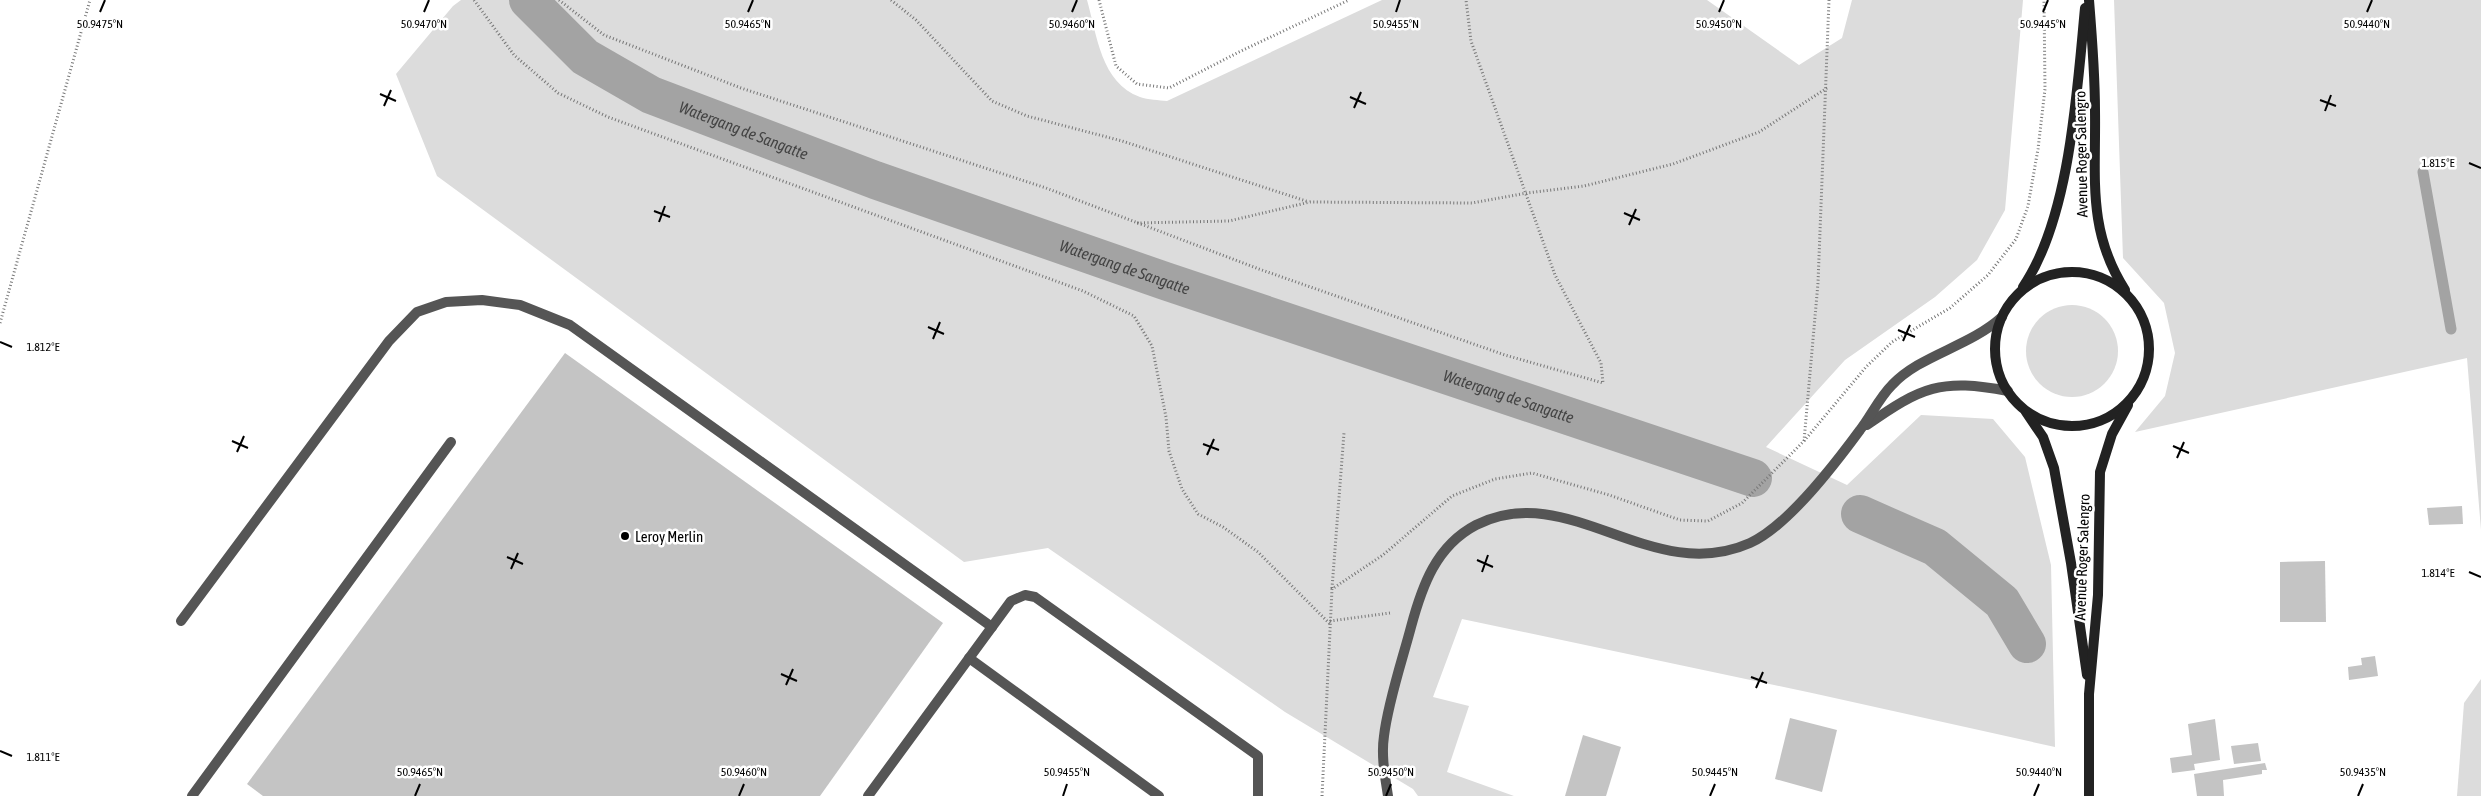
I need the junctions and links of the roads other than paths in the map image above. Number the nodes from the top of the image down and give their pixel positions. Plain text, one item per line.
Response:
1 (2088, 0) edge
2 (2018, 294) junction
3 (2131, 299) junction
4 (2002, 317) junction
5 (2008, 391) junction
6 (2132, 398) junction
7 (2023, 408) junction
8 (1860, 430) junction
9 (451, 442) dead end
10 (182, 621) dead end
11 (992, 627) junction
12 (969, 658) junction
13 (2089, 694) junction
14 (192, 796) edge
15 (868, 796) edge
16 (1159, 796) edge
17 (1258, 796) edge
18 (1388, 796) edge
19 (2089, 796) edge

1 - 2 main road, Avenue Roger Salengro
1 - 3 main road, Avenue Roger Salengro
2 - 3 main road
2 - 4 main road
3 - 6 main road
4 - 5 main road
4 - 8 lane
5 - 7 main road
5 - 8 lane
6 - 7 main road
6 - 13 main road, Avenue Roger Salengro
7 - 13 main road, Avenue Roger Salengro
8 - 18 lane
9 - 14 lane
10 - 11 lane
11 - 12 lane
11 - 17 lane
12 - 15 lane
12 - 16 lane
13 - 19 main road, Avenue Roger Salengro

